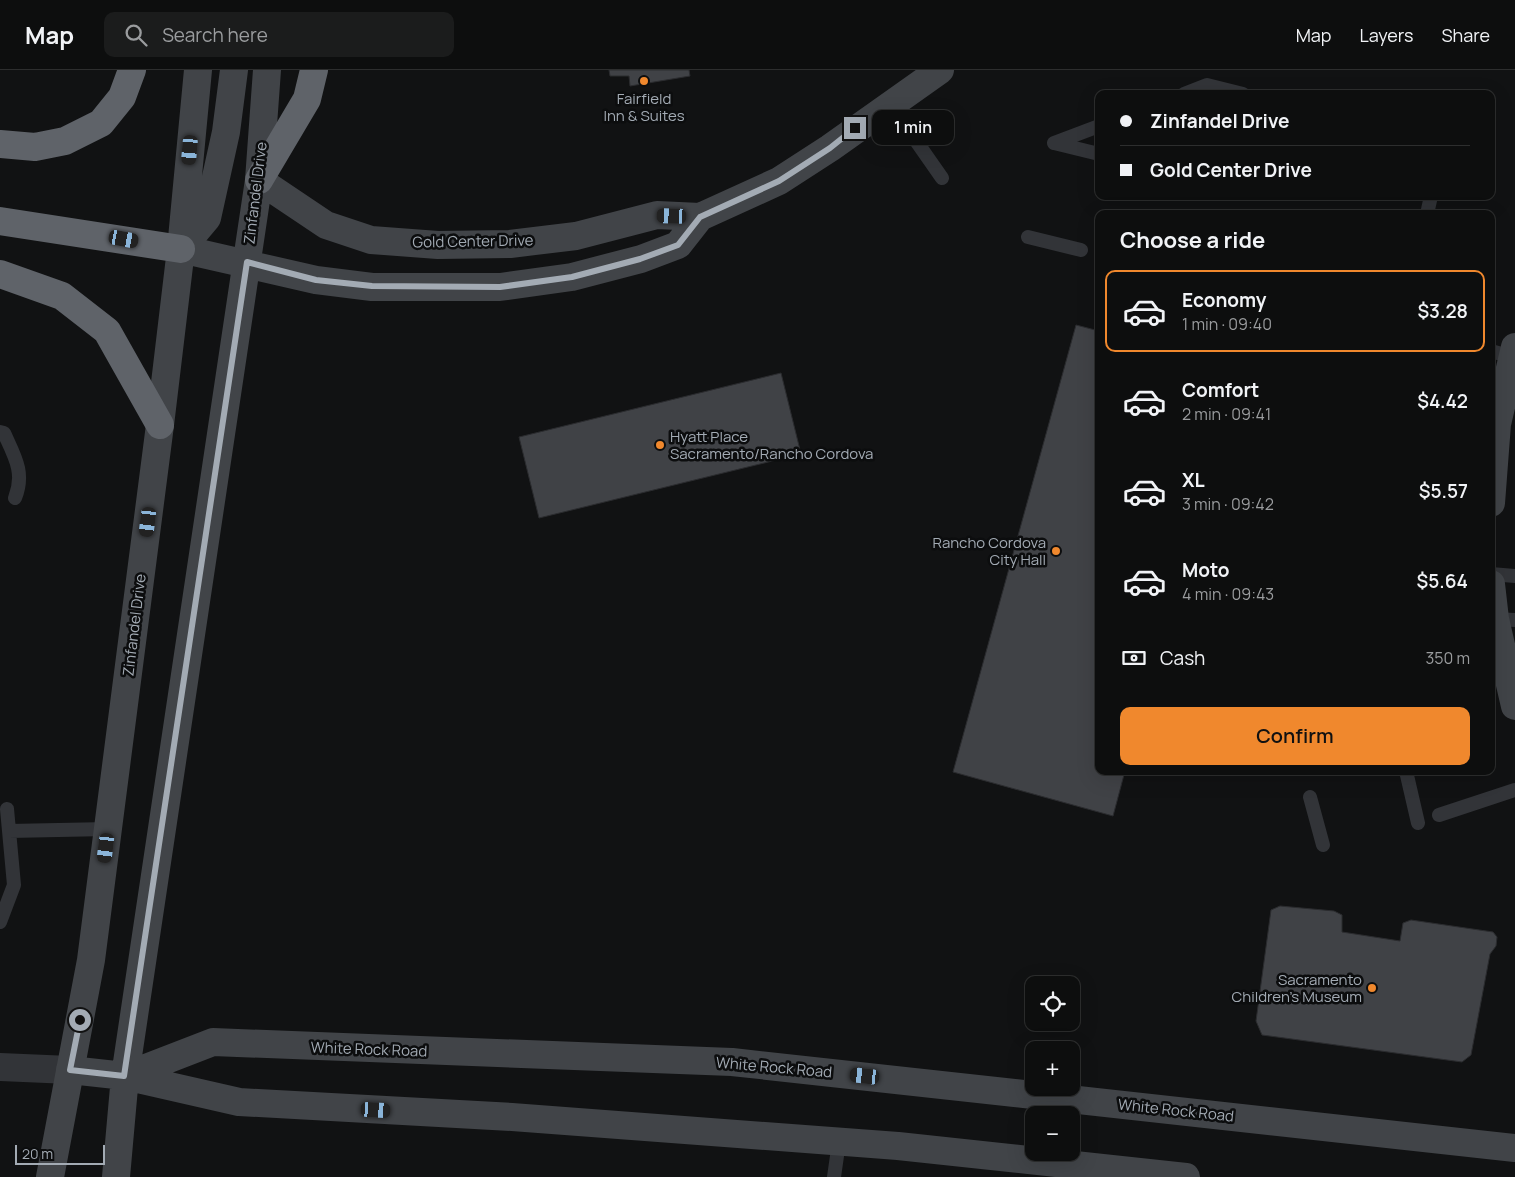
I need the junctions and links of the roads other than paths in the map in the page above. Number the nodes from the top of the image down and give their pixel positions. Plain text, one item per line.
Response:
1 (132, 70) edge
2 (198, 70) edge
3 (234, 70) edge
4 (267, 70) edge
5 (314, 70) edge
6 (928, 73) edge
7 (1194, 90) edge
8 (1227, 90) edge
9 (891, 104) junction
10 (1095, 128) edge
11 (0, 144) edge
12 (1095, 153) edge
13 (942, 178) dead end
14 (259, 180) junction
15 (700, 217) junction
16 (0, 220) edge
17 (1028, 237) dead end
18 (181, 249) junction
19 (1081, 250) dead end
20 (247, 262) junction
21 (0, 274) edge
22 (1506, 352) edge
23 (160, 425) junction
24 (0, 432) edge
25 (1495, 450) edge
26 (14, 498) dead end
27 (1495, 574) edge
28 (1515, 576) edge
29 (1495, 594) edge
30 (1505, 619) edge
31 (1515, 706) edge
32 (1407, 775) edge
33 (1515, 790) edge
34 (1310, 797) dead end
35 (7, 810) dead end
36 (1439, 815) dead end
37 (1418, 823) dead end
38 (108, 829) junction
39 (9, 831) junction
40 (1323, 846) dead end
41 (0, 922) edge
42 (0, 1067) edge
43 (70, 1070) junction
44 (124, 1076) junction
45 (839, 1142) junction
46 (1515, 1148) edge
47 (50, 1177) edge
48 (116, 1177) edge
49 (834, 1177) edge
50 (1186, 1177) edge

1 - 11 highway
2 - 18 main road, Zinfandel Drive
3 - 18 main road
4 - 14 main road, Zinfandel Drive
5 - 14 highway
6 - 9 main road, Gold Center Drive
7 - 8 lane
9 - 13 lane
9 - 15 main road, Gold Center Drive
10 - 12 lane
14 - 15 main road, Gold Center Drive
14 - 20 main road, Zinfandel Drive
15 - 20 main road, Gold Center Drive
16 - 18 highway
17 - 19 lane
18 - 20 main road, Gold Center Drive
18 - 23 main road, Zinfandel Drive
20 - 44 main road, Zinfandel Drive
21 - 23 highway
22 - 25 main road
23 - 38 main road, Zinfandel Drive
24 - 26 lane
27 - 28 lane
29 - 30 main road
30 - 31 main road
32 - 37 lane
33 - 36 lane
34 - 40 lane
35 - 39 lane
38 - 39 lane
38 - 43 main road, Zinfandel Drive
39 - 41 lane
42 - 43 street, White Rock Road
43 - 44 main road, White Rock Road
43 - 47 main road, Zinfandel Drive
44 - 45 main road, White Rock Road
44 - 46 main road, White Rock Road
44 - 48 main road, Zinfandel Drive
45 - 49 lane
45 - 50 main road, White Rock Road

